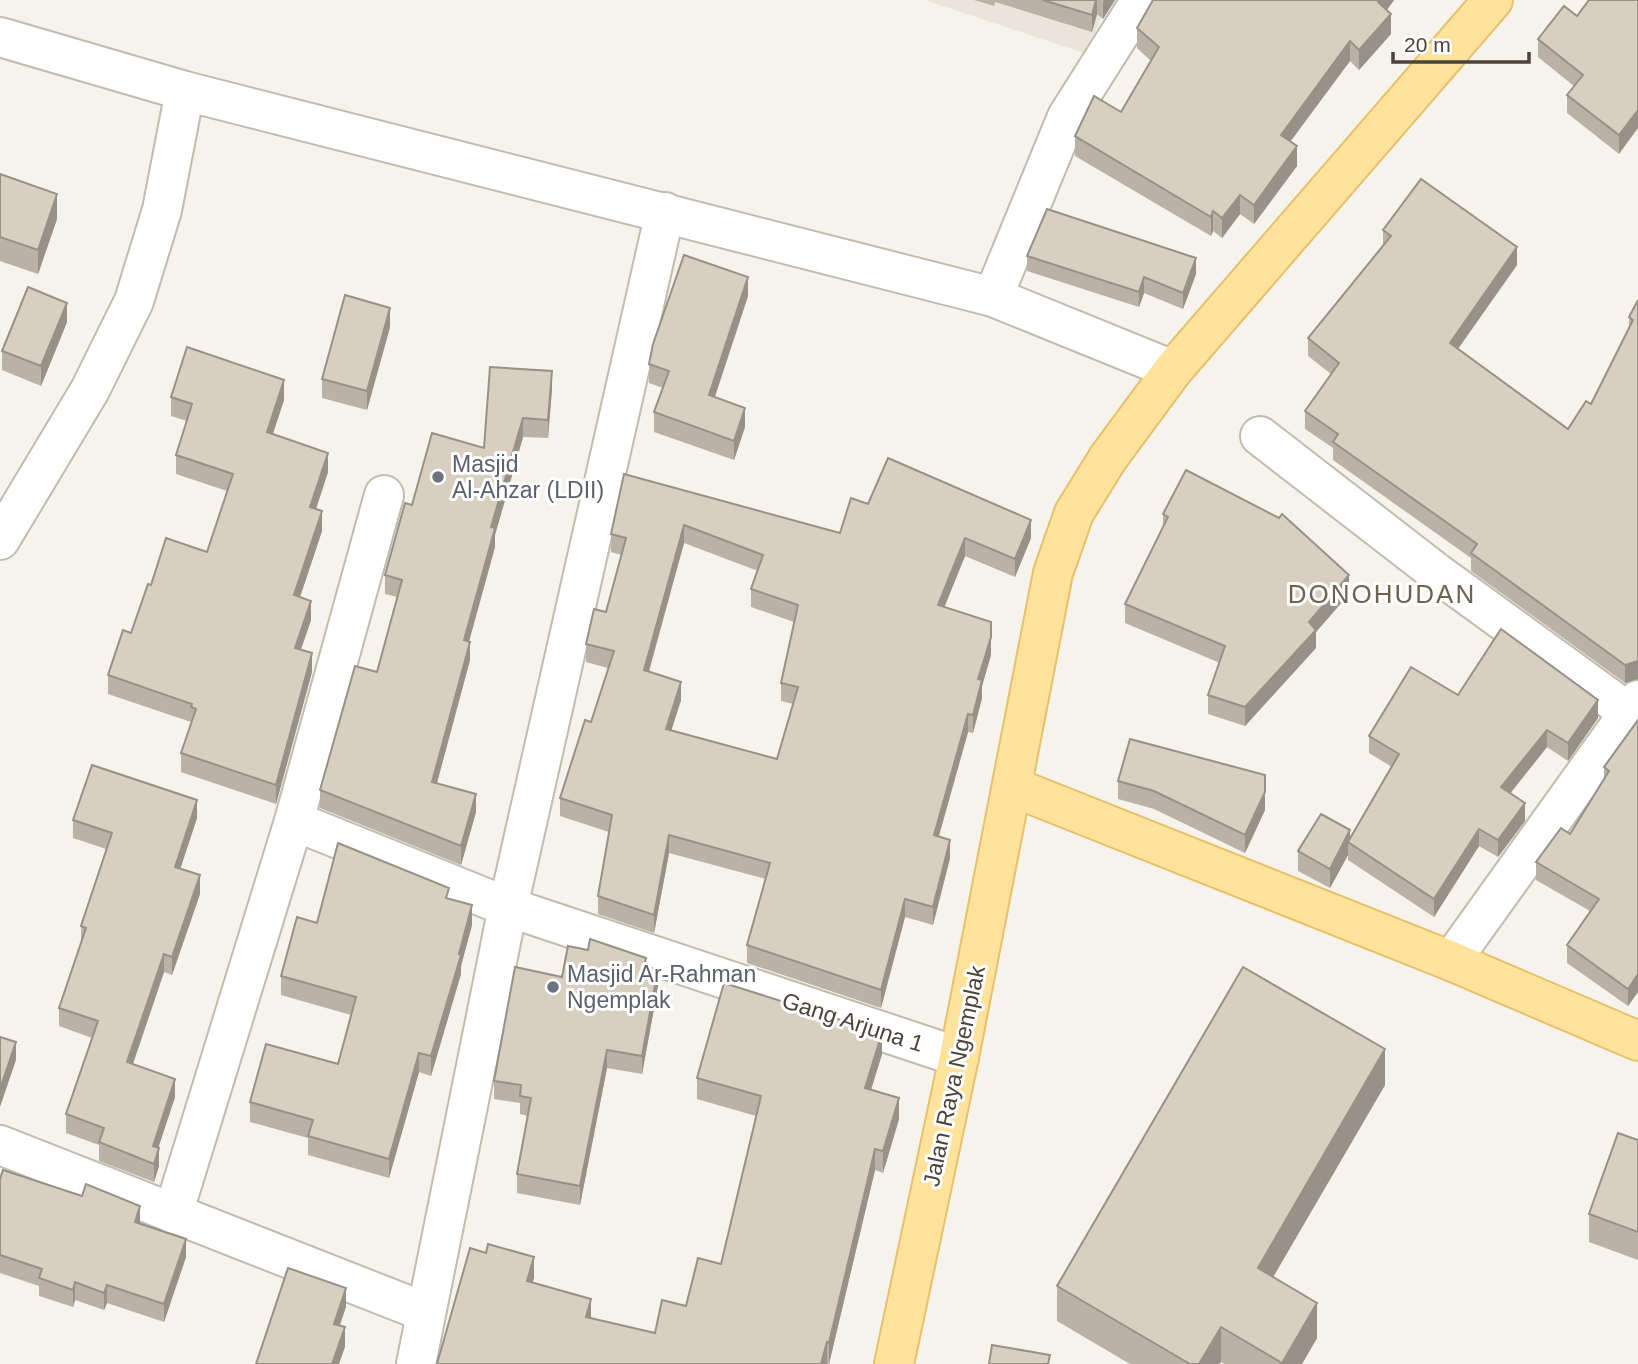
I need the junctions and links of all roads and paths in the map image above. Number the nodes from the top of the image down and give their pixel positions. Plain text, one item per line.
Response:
1 (1141, 0) edge
2 (1493, 0) edge
3 (0, 37) edge
4 (185, 91) junction
5 (665, 212) junction
6 (993, 297) junction
7 (1173, 370) junction
8 (1261, 436) dead end
9 (384, 495) dead end
10 (0, 540) edge
11 (1633, 706) edge
12 (1013, 787) junction
13 (294, 821) junction
14 (508, 907) junction
15 (1451, 961) junction
16 (1638, 1041) edge
17 (959, 1057) junction
18 (0, 1145) edge
19 (173, 1214) junction
20 (425, 1312) junction
21 (416, 1364) edge
22 (894, 1364) edge

1 - 6 street
2 - 7 main road, Jalan Raya Ngemplak
3 - 4 street
4 - 5 street
4 - 10 street
5 - 6 street
5 - 14 street
6 - 7 street
7 - 12 main road, Jalan Raya Ngemplak
8 - 11 street
9 - 13 street
11 - 15 street
12 - 15 main road
12 - 17 main road, Jalan Raya Ngemplak
13 - 14 street, Gang Arjuna 1
13 - 19 street
14 - 17 street, Gang Arjuna 1
14 - 20 street
15 - 16 main road
17 - 22 main road, Jalan Raya Ngemplak
18 - 19 street
19 - 20 street
20 - 21 street

